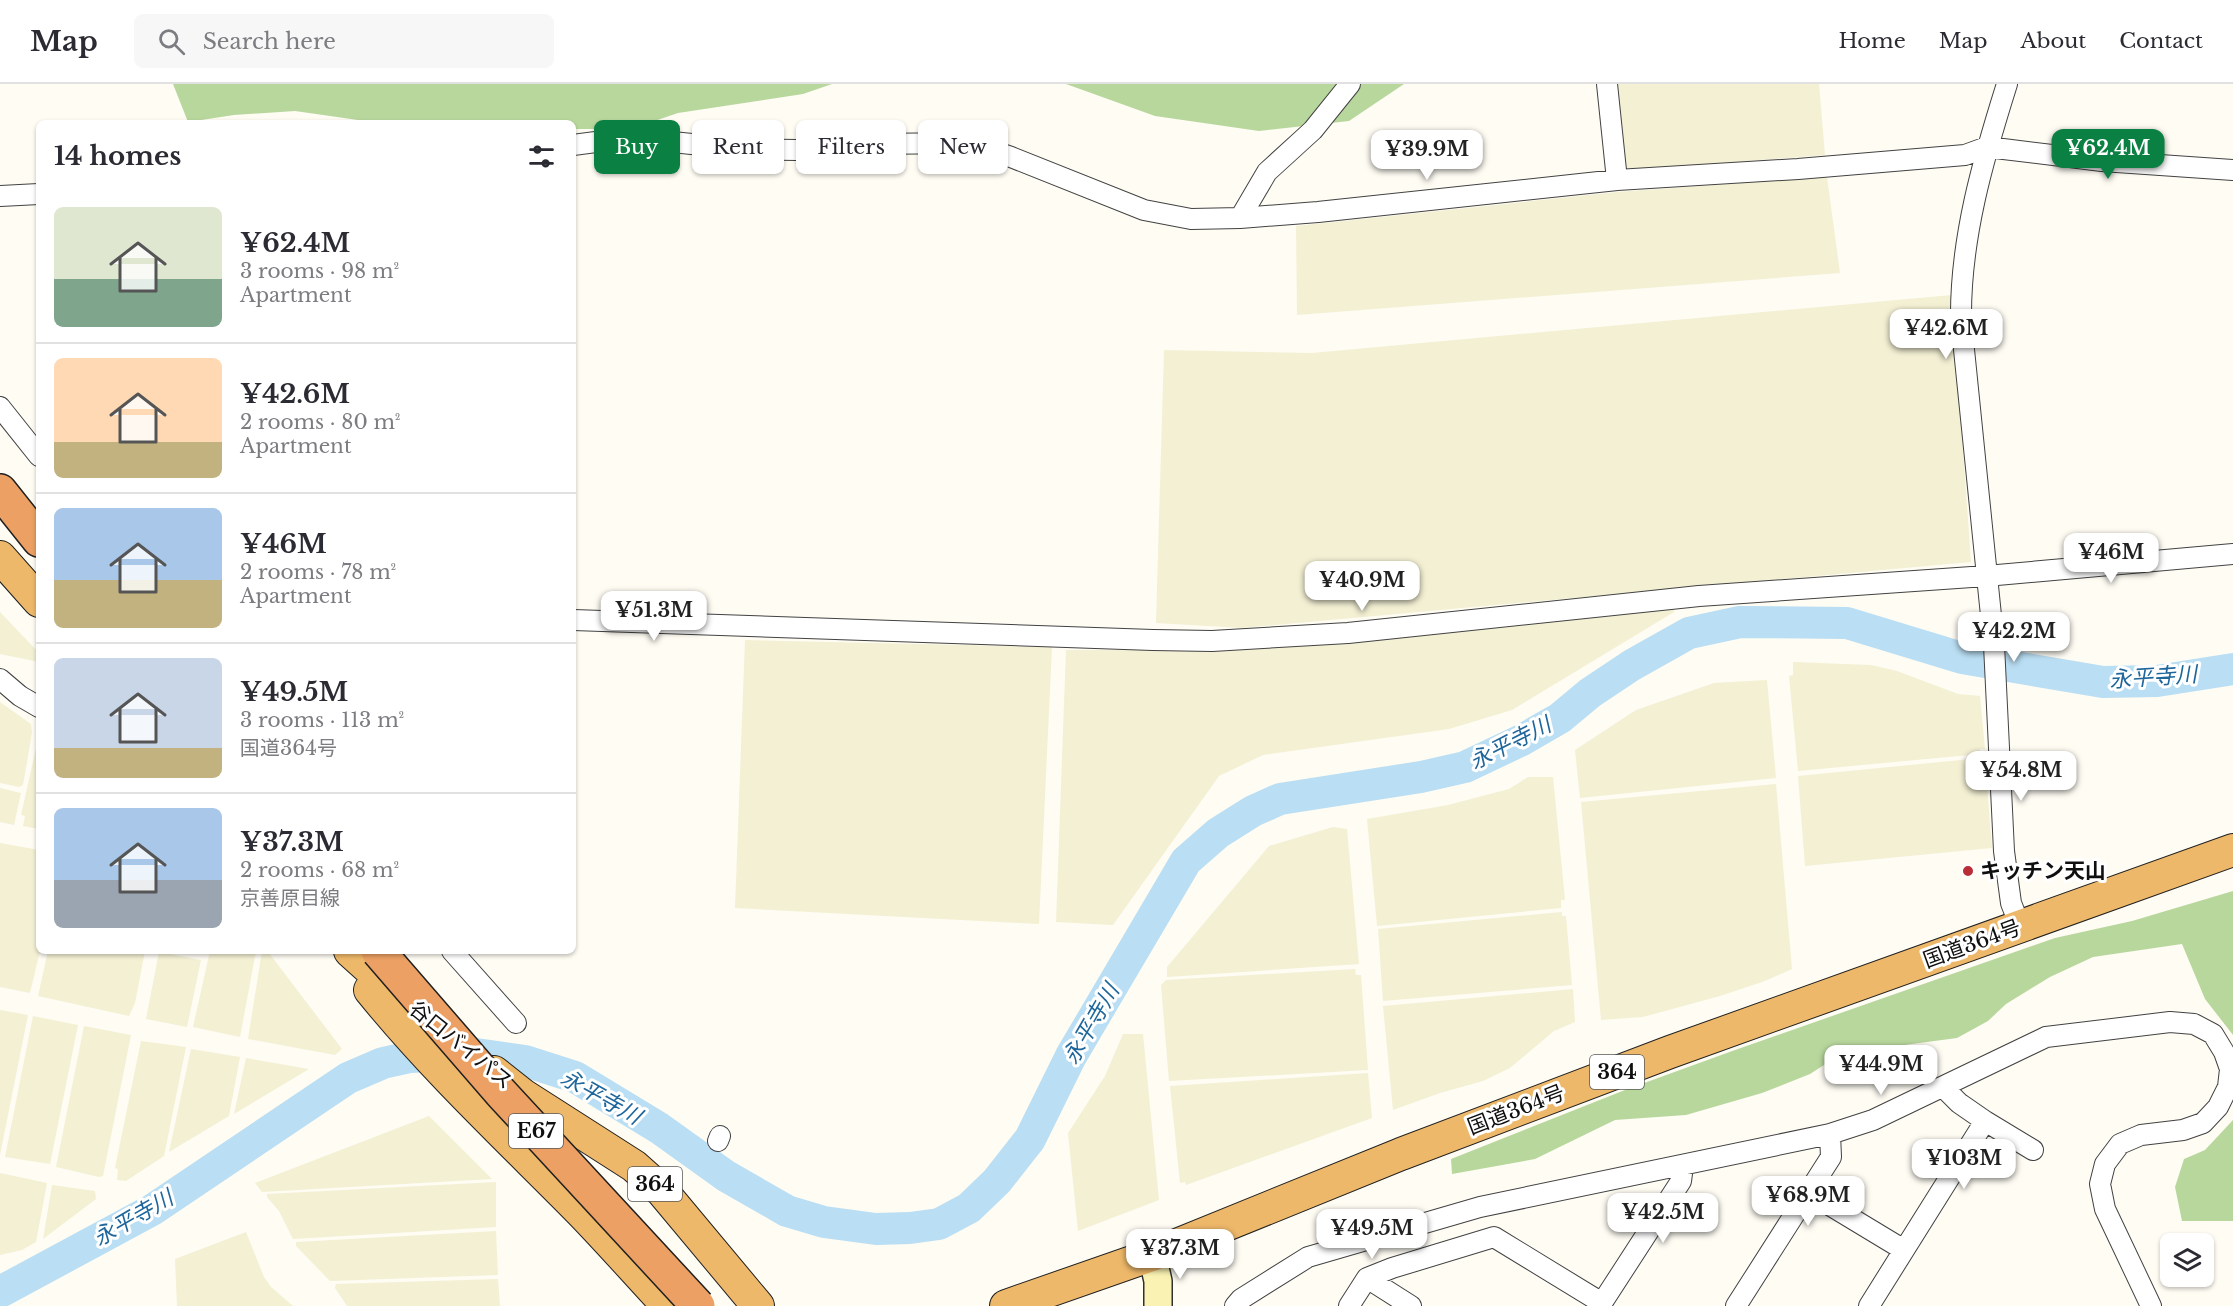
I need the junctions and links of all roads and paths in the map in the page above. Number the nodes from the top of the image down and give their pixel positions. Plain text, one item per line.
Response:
1 (1350, 84) edge
2 (1607, 84) edge
3 (2007, 84) edge
4 (576, 145) edge
5 (1987, 147) junction
6 (2233, 170) edge
7 (1617, 180) junction
8 (36, 194) edge
9 (0, 196) edge
10 (1240, 218) junction
11 (0, 407) edge
12 (36, 452) edge
13 (0, 491) edge
14 (36, 536) edge
15 (2233, 554) edge
16 (0, 557) edge
17 (1986, 576) junction
18 (36, 599) edge
19 (576, 620) edge
20 (0, 679) edge
21 (36, 706) edge
22 (2233, 850) edge
23 (2020, 926) junction
24 (342, 954) edge
25 (353, 954) edge
26 (381, 954) edge
27 (455, 954) edge
28 (516, 1023) dead end
29 (418, 1027) junction
30 (1942, 1088) junction
31 (1985, 1121) junction
32 (1830, 1134) junction
33 (2033, 1150) dead end
34 (1683, 1166) junction
35 (1808, 1192) junction
36 (1904, 1250) junction
37 (1152, 1255) junction
38 (1367, 1278) junction
39 (1601, 1305) edge
40 (668, 1306) edge
41 (698, 1306) edge
42 (758, 1306) edge
43 (1006, 1306) edge
44 (1158, 1306) edge
45 (1235, 1306) edge
46 (1349, 1306) edge
47 (1411, 1306) edge
48 (1736, 1306) edge
49 (1869, 1306) edge
50 (2151, 1306) edge

1 - 10 street
2 - 7 street
3 - 5 street
4 - 10 street
5 - 6 street
5 - 7 street
5 - 17 street
7 - 10 street
8 - 9 street
11 - 12 street
13 - 14 highway
15 - 17 street
16 - 18 highway
17 - 19 street
17 - 23 street
20 - 21 street
22 - 23 highway, 国道364号 / 364
23 - 37 highway, 国道364号 / 364
24 - 29 highway, 谷口バイパス / 364
25 - 29 highway, 谷口バイパス / 364
26 - 41 highway, E67, bridge
27 - 28 street
29 - 40 highway, 谷口バイパス / 364
29 - 42 highway, 谷口バイパス / 364, bridge
30 - 31 street
30 - 32 street
30 - 50 street
31 - 33 street
31 - 36 street
32 - 34 street
32 - 35 street
34 - 39 street
34 - 45 street
35 - 36 street
35 - 48 street
36 - 49 street
37 - 43 highway, 国道364号 / 364
37 - 44 main road
38 - 39 street
38 - 46 street
38 - 47 street

